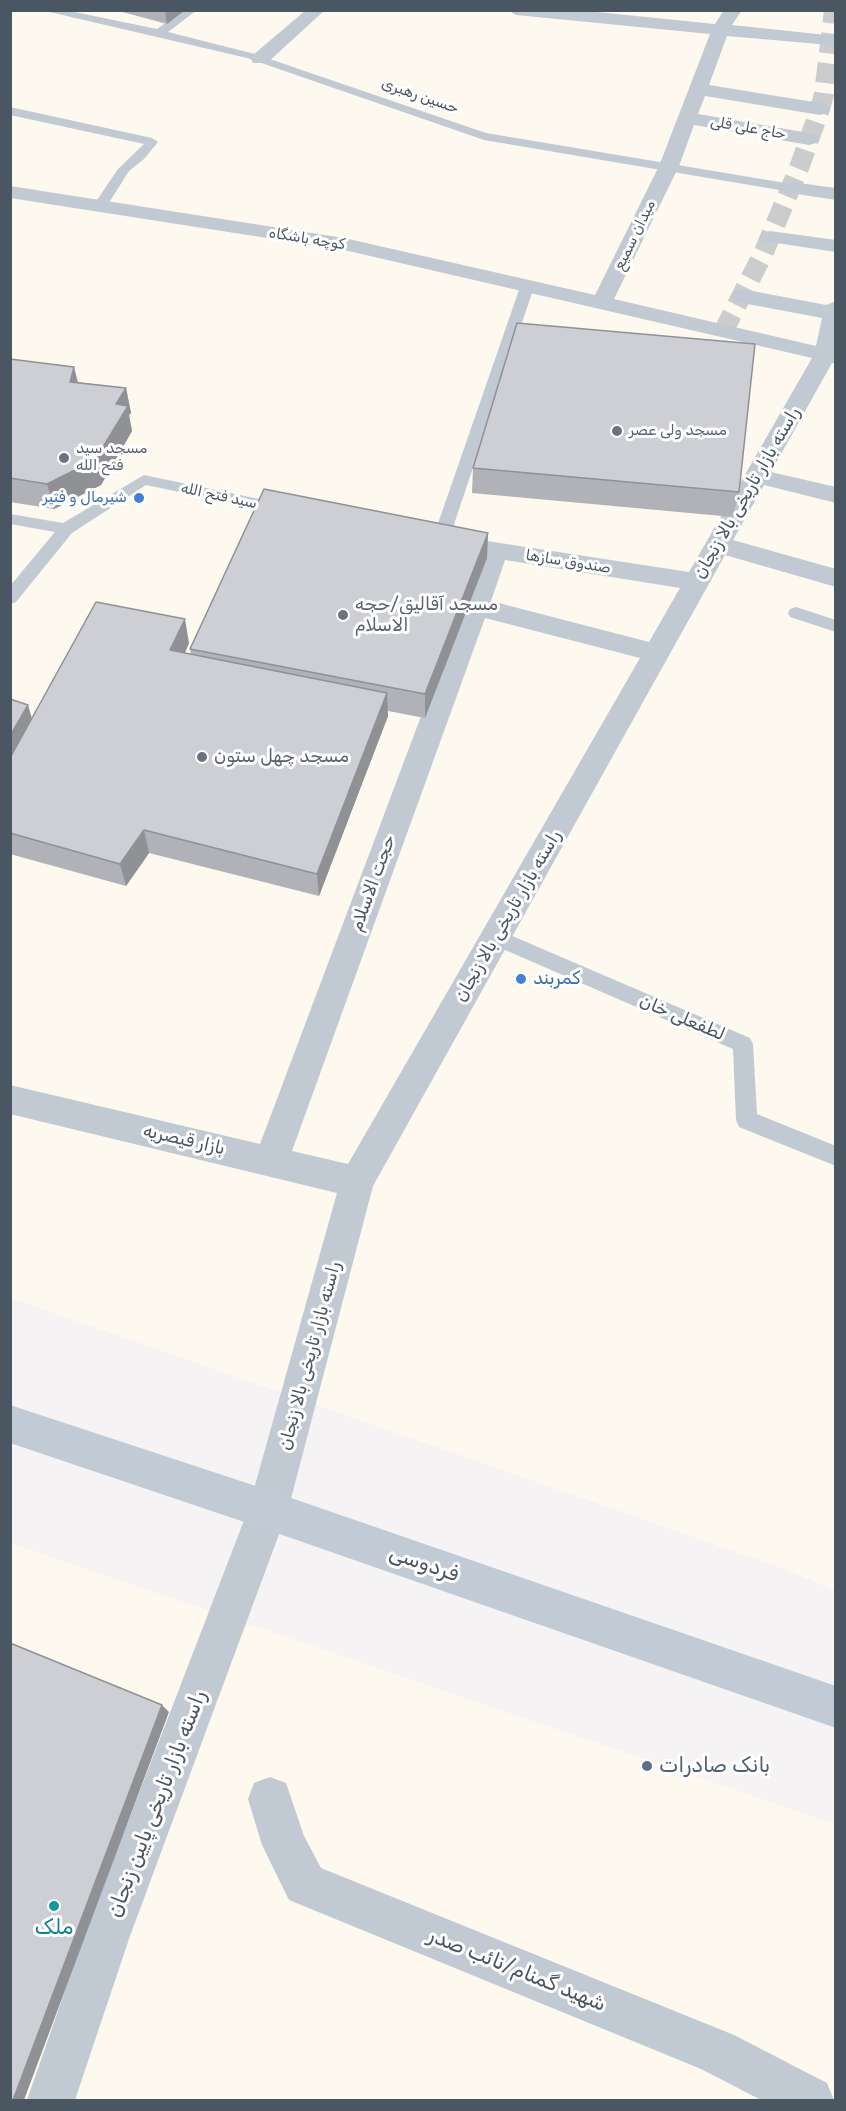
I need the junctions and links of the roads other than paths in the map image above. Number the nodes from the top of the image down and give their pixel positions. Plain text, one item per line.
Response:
1 (46, 10) edge
2 (192, 10) edge
3 (318, 10) edge
4 (516, 10) edge
5 (733, 10) edge
6 (787, 18) dead end
7 (721, 28) junction
8 (159, 33) junction
9 (260, 59) junction
10 (698, 89) junction
11 (826, 99) edge
12 (10, 111) edge
13 (687, 118) junction
14 (809, 139) dead end
15 (669, 166) junction
16 (790, 188) joint
17 (10, 192) edge
18 (836, 194) edge
19 (100, 206) junction
20 (770, 237) dead end
21 (836, 246) edge
22 (527, 287) junction
23 (742, 296) dead end
24 (601, 304) junction
25 (836, 307) edge
26 (835, 314) edge
27 (830, 356) edge
28 (766, 478) dead end
29 (836, 495) edge
30 (296, 512) edge
31 (10, 519) edge
32 (66, 530) junction
33 (429, 540) joint
34 (725, 546) dead end
35 (496, 551) junction
36 (836, 578) edge
37 (696, 582) junction
38 (10, 598) edge
39 (475, 606) junction
40 (796, 614) dead end
41 (836, 626) edge
42 (657, 652) junction
43 (496, 937) junction
44 (10, 1099) edge
45 (836, 1156) edge
46 (271, 1161) junction
47 (357, 1182) junction
48 (10, 1424) edge
49 (268, 1509) junction
50 (836, 1707) edge
51 (270, 1799) dead end
52 (51, 2100) edge
53 (810, 2100) edge

1 - 8 lane, حسین رهبری
2 - 8 lane
3 - 9 street
4 - 7 street
5 - 7 street, میدان سمیع
6 - 7 street
7 - 10 street, میدان سمیع
8 - 9 lane, حسین رهبری
9 - 15 lane, حسین رهبری
10 - 11 street, حاج علی قلی
10 - 13 street, میدان سمیع
12 - 19 lane
13 - 14 street, حاج علی قلی
13 - 15 street, میدان سمیع
15 - 16 lane, حسین رهبری
15 - 24 street, میدان سمیع
16 - 18 street
17 - 19 street, کوچه باشگاه
19 - 22 street, کوچه باشگاه
20 - 21 street
22 - 24 street, کوچه باشگاه
22 - 33 lane
23 - 26 street
24 - 27 street, کوچه باشگاه
25 - 26 street, راسته بازار تاریخی بالا زنجان
26 - 27 street, راسته بازار تاریخی بالا زنجان
27 - 37 street, راسته بازار تاریخی بالا زنجان
28 - 29 street
30 - 32 lane, سید فتح الله
31 - 32 lane
32 - 38 lane, سید فتح الله
33 - 35 street, صندوق سازها
34 - 36 street
35 - 37 street, صندوق سازها
35 - 39 street, حجت الاسلام
37 - 42 street, راسته بازار تاریخی بالا زنجان
39 - 42 street
39 - 46 street, حجت الاسلام
40 - 41 lane
42 - 43 street, راسته بازار تاریخی بالا زنجان
43 - 45 lane, لطفعلی خان
43 - 47 street, راسته بازار تاریخی بالا زنجان
44 - 46 street, بازار قیصریه
46 - 47 street, بازار قیصریه
47 - 49 street, راسته بازار تاریخی بالا زنجان
48 - 49 main road, فردوسی
49 - 50 main road, فردوسی
49 - 52 street, راسته بازار تاریخی پایین زنجان
51 - 53 street, شهید گمنام/نائب صدر

